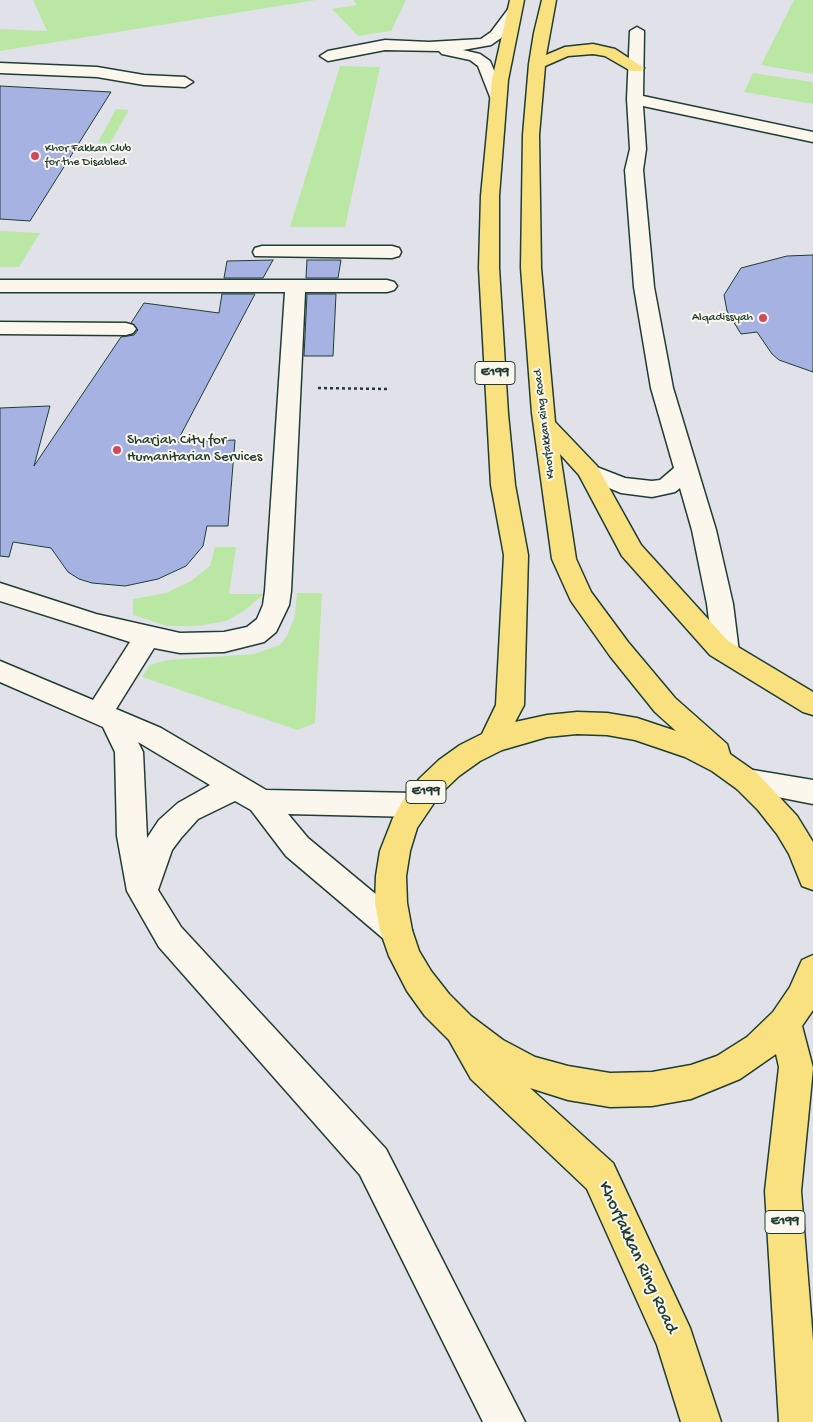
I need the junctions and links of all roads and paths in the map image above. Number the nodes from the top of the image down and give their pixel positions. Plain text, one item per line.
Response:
1 (549, 0) edge
2 (516, 5) edge
3 (543, 28) junction
4 (636, 35) joint
5 (428, 47) junction
6 (328, 56) dead end
7 (537, 64) junction
8 (0, 68) edge
9 (636, 68) junction
10 (185, 82) dead end
11 (498, 99) junction
12 (635, 99) junction
13 (813, 137) edge
14 (262, 252) dead end
15 (392, 252) dead end
16 (127, 286) junction
17 (295, 286) junction
18 (387, 286) dead end
19 (3, 304) edge
20 (85, 329) junction
21 (126, 329) dead end
22 (290, 389) junction
23 (388, 389) dead end
24 (545, 424) junction
25 (686, 469) junction
26 (589, 471) junction
27 (0, 592) edge
28 (147, 637) junction
29 (726, 652) junction
30 (0, 671) edge
31 (813, 705) edge
32 (106, 717) junction
33 (492, 742) junction
34 (747, 781) junction
35 (813, 792) edge
36 (250, 795) junction
37 (415, 805) junction
38 (813, 877) edge
39 (142, 891) junction
40 (396, 930) junction
41 (813, 970) edge
42 (785, 1023) junction
43 (459, 1027) junction
44 (505, 1422) edge
45 (701, 1422) edge
46 (799, 1422) edge

1 - 3 highway, Khorfakkan Ring Road / E199
2 - 5 street
2 - 11 highway, E199
3 - 4 highway
3 - 7 highway, Khorfakkan Ring Road / E199
4 - 9 street
5 - 6 street
5 - 11 street
7 - 9 highway
7 - 24 highway, Khorfakkan Ring Road / E199
8 - 10 street
9 - 12 street
11 - 33 highway, E199
12 - 13 street
12 - 25 street
14 - 15 street
16 - 17 street
16 - 19 street
16 - 20 street
17 - 18 street
17 - 22 street
19 - 20 street
20 - 21 street
22 - 23 path
22 - 28 street
24 - 26 highway
24 - 34 highway, Khorfakkan Ring Road / E199
25 - 26 street
25 - 29 street
26 - 29 highway
27 - 28 street
28 - 32 street
29 - 31 highway
30 - 32 street
32 - 36 street
32 - 39 street
33 - 34 highway, E199
33 - 37 highway, E199
34 - 35 street
34 - 38 highway, E199
36 - 37 street
36 - 39 street
36 - 40 street
37 - 40 highway, E199
39 - 44 street
40 - 43 highway, E199
41 - 42 highway, E199
42 - 43 highway, E199
42 - 46 highway, E199
43 - 45 highway, Khorfakkan Ring Road / E199

